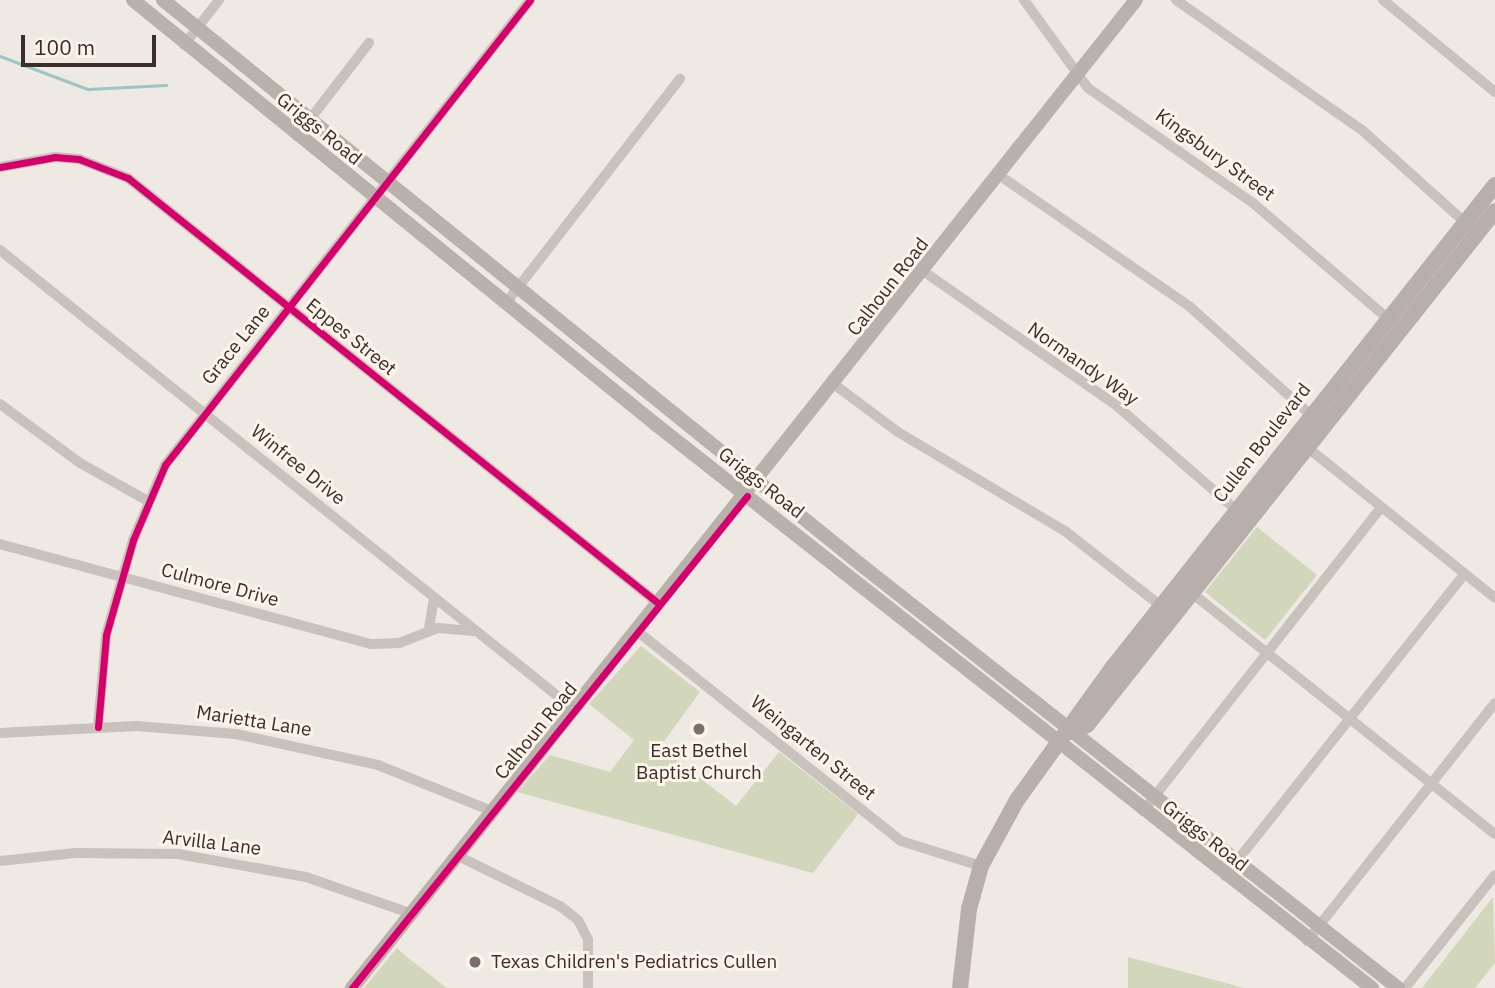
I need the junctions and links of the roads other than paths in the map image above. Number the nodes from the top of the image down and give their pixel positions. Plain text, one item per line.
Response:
1 (133, 0) edge
2 (163, 0) edge
3 (219, 0) edge
4 (530, 0) edge
5 (1024, 0) edge
6 (1136, 0) edge
7 (1176, 0) edge
8 (1383, 0) edge
9 (197, 29) junction
10 (369, 43) dead end
11 (184, 45) junction
12 (1076, 76) junction
13 (680, 79) dead end
14 (1495, 92) edge
15 (309, 121) junction
16 (297, 136) junction
17 (0, 167) edge
18 (999, 175) junction
19 (389, 183) junction
20 (1495, 185) edge
21 (376, 200) junction
22 (1495, 211) edge
23 (1471, 228) junction
24 (0, 250) edge
25 (923, 271) junction
26 (519, 287) junction
27 (506, 303) junction
28 (287, 306) junction
29 (1394, 323) junction
30 (639, 384) junction
31 (835, 385) junction
32 (626, 401) junction
33 (0, 404) edge
34 (203, 411) junction
35 (1317, 420) junction
36 (1301, 442) junction
37 (758, 482) junction
38 (747, 496) junction
39 (148, 500) junction
40 (1381, 508) junction
41 (1242, 515) junction
42 (0, 544) edge
43 (865, 568) junction
44 (1464, 573) junction
45 (122, 577) junction
46 (855, 581) junction
47 (1186, 588) junction
48 (433, 597) junction
49 (1495, 598) edge
50 (658, 603) junction
51 (1167, 611) junction
52 (429, 629) junction
53 (637, 631) junction
54 (477, 632) junction
55 (961, 645) junction
56 (1265, 655) junction
57 (950, 658) junction
58 (1495, 703) edge
59 (573, 709) junction
60 (1349, 718) junction
61 (98, 727) junction
62 (1071, 732) junction
63 (0, 733) edge
64 (1060, 746) junction
65 (1431, 783) junction
66 (1156, 796) junction
67 (492, 811) junction
68 (1143, 811) junction
69 (1495, 834) edge
70 (458, 856) junction
71 (1237, 860) junction
72 (0, 861) edge
73 (981, 866) junction
74 (1495, 875) edge
75 (1225, 876) junction
76 (412, 914) junction
77 (1320, 926) junction
78 (1307, 941) junction
79 (352, 988) edge
80 (588, 988) edge
81 (960, 988) edge
82 (1372, 988) edge
83 (1398, 988) edge
84 (1405, 988) edge

1 - 11 main road, Griggs Road
2 - 9 main road, Griggs Road
3 - 9 street
4 - 19 street, Grace Lane
5 - 12 street, Kingsbury Street
6 - 12 main road, Calhoun Road
7 - 23 street
8 - 14 street
9 - 11 street
9 - 15 main road, Griggs Road
10 - 15 street
11 - 16 main road, Griggs Road
12 - 18 main road, Calhoun Road
12 - 29 street, Kingsbury Street
13 - 26 street
15 - 16 street
15 - 19 main road, Griggs Road
16 - 21 main road, Griggs Road
17 - 28 street, Eppes Street
18 - 25 main road, Calhoun Road
18 - 35 street
19 - 21 street, Grace Lane
19 - 26 main road, Griggs Road
20 - 23 main road, Cullen Boulevard
21 - 27 main road, Griggs Road
21 - 28 street, Grace Lane
22 - 23 main road, Cullen Boulevard
23 - 29 main road, Cullen Boulevard
24 - 34 street, Winfree Drive
25 - 31 main road, Calhoun Road
25 - 41 street, Normandy Way
26 - 27 street
26 - 30 main road, Griggs Road
27 - 32 main road, Griggs Road
28 - 34 street, Grace Lane
28 - 50 street, Eppes Street
29 - 35 main road, Cullen Boulevard
30 - 32 main road
30 - 37 main road, Griggs Road
31 - 37 main road, Calhoun Road
31 - 51 street
32 - 38 main road, Griggs Road
33 - 39 street
34 - 39 street, Grace Lane
34 - 48 street, Winfree Drive
35 - 36 main road, Cullen Boulevard
36 - 40 street
36 - 41 main road, Cullen Boulevard
37 - 38 main road, Calhoun Road
37 - 43 main road, Griggs Road
38 - 46 main road, Griggs Road
38 - 50 main road, Calhoun Road
39 - 45 street, Grace Lane
40 - 44 street
40 - 56 street
41 - 47 main road, Cullen Boulevard
42 - 45 street, Culmore Drive
43 - 46 main road
43 - 55 main road, Griggs Road
44 - 49 street
44 - 60 street
45 - 52 street, Culmore Drive
45 - 61 street, Grace Lane
46 - 57 main road, Griggs Road
47 - 51 main road, Cullen Boulevard
47 - 56 street
48 - 52 street
48 - 54 street, Winfree Drive
50 - 53 main road, Calhoun Road
51 - 62 main road, Cullen Boulevard
52 - 54 street, Culmore Drive
53 - 59 main road, Calhoun Road
53 - 73 street, Weingarten Street
54 - 59 street, Winfree Drive
55 - 57 main road
55 - 62 main road, Griggs Road
56 - 60 street
56 - 66 street
57 - 64 main road, Griggs Road
58 - 65 street
59 - 67 main road, Calhoun Road
60 - 65 street
60 - 71 street
61 - 63 street, Marietta Lane
61 - 67 street, Marietta Lane
62 - 64 main road, Cullen Boulevard
62 - 66 main road, Griggs Road
64 - 68 main road, Griggs Road
64 - 73 main road, Cullen Boulevard
65 - 69 street
65 - 77 street
66 - 68 street
66 - 71 main road, Griggs Road
67 - 70 main road, Calhoun Road
68 - 75 main road, Griggs Road
70 - 76 main road, Calhoun Road
70 - 80 street
71 - 75 street
71 - 77 main road, Griggs Road
72 - 76 street, Arvilla Lane
73 - 81 main road, Cullen Boulevard
74 - 84 street
75 - 78 main road, Griggs Road
76 - 79 main road, Calhoun Road
77 - 78 street
77 - 83 main road, Griggs Road
78 - 82 main road, Griggs Road

